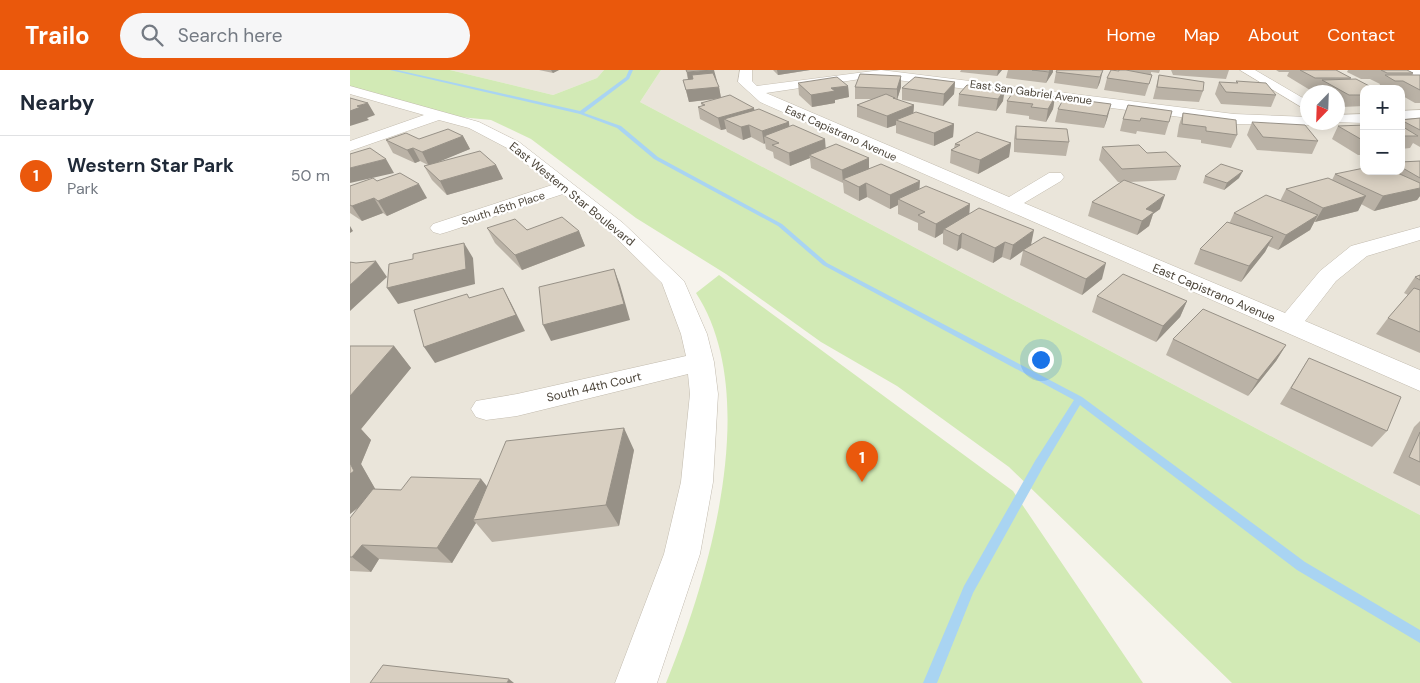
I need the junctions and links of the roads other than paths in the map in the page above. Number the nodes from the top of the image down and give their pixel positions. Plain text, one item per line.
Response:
1 (746, 70) edge
2 (1246, 70) edge
3 (350, 90) edge
4 (755, 90) junction
5 (1300, 103) edge
6 (1420, 114) edge
7 (439, 115) junction
8 (1405, 115) edge
9 (1360, 118) edge
10 (1345, 119) edge
11 (1300, 122) edge
12 (350, 146) edge
13 (1055, 177) dead end
14 (565, 188) junction
15 (1008, 205) junction
16 (440, 228) dead end
17 (1420, 233) edge
18 (1289, 326) junction
19 (702, 362) junction
20 (1420, 381) edge
21 (486, 409) dead end
22 (636, 683) edge

1 - 4 street
2 - 5 street
3 - 7 street, East Western Star Boulevard
4 - 11 street, East San Gabriel Avenue
4 - 15 street, East Capistrano Avenue
6 - 8 street
7 - 12 street
7 - 14 street, East Western Star Boulevard
9 - 10 street
13 - 15 street
14 - 16 street, South 45th Place
14 - 19 street, East Western Star Boulevard
15 - 18 street, East Capistrano Avenue
17 - 18 street
18 - 20 street, East Capistrano Avenue
19 - 21 street, South 44th Court
19 - 22 street, East Western Star Boulevard

